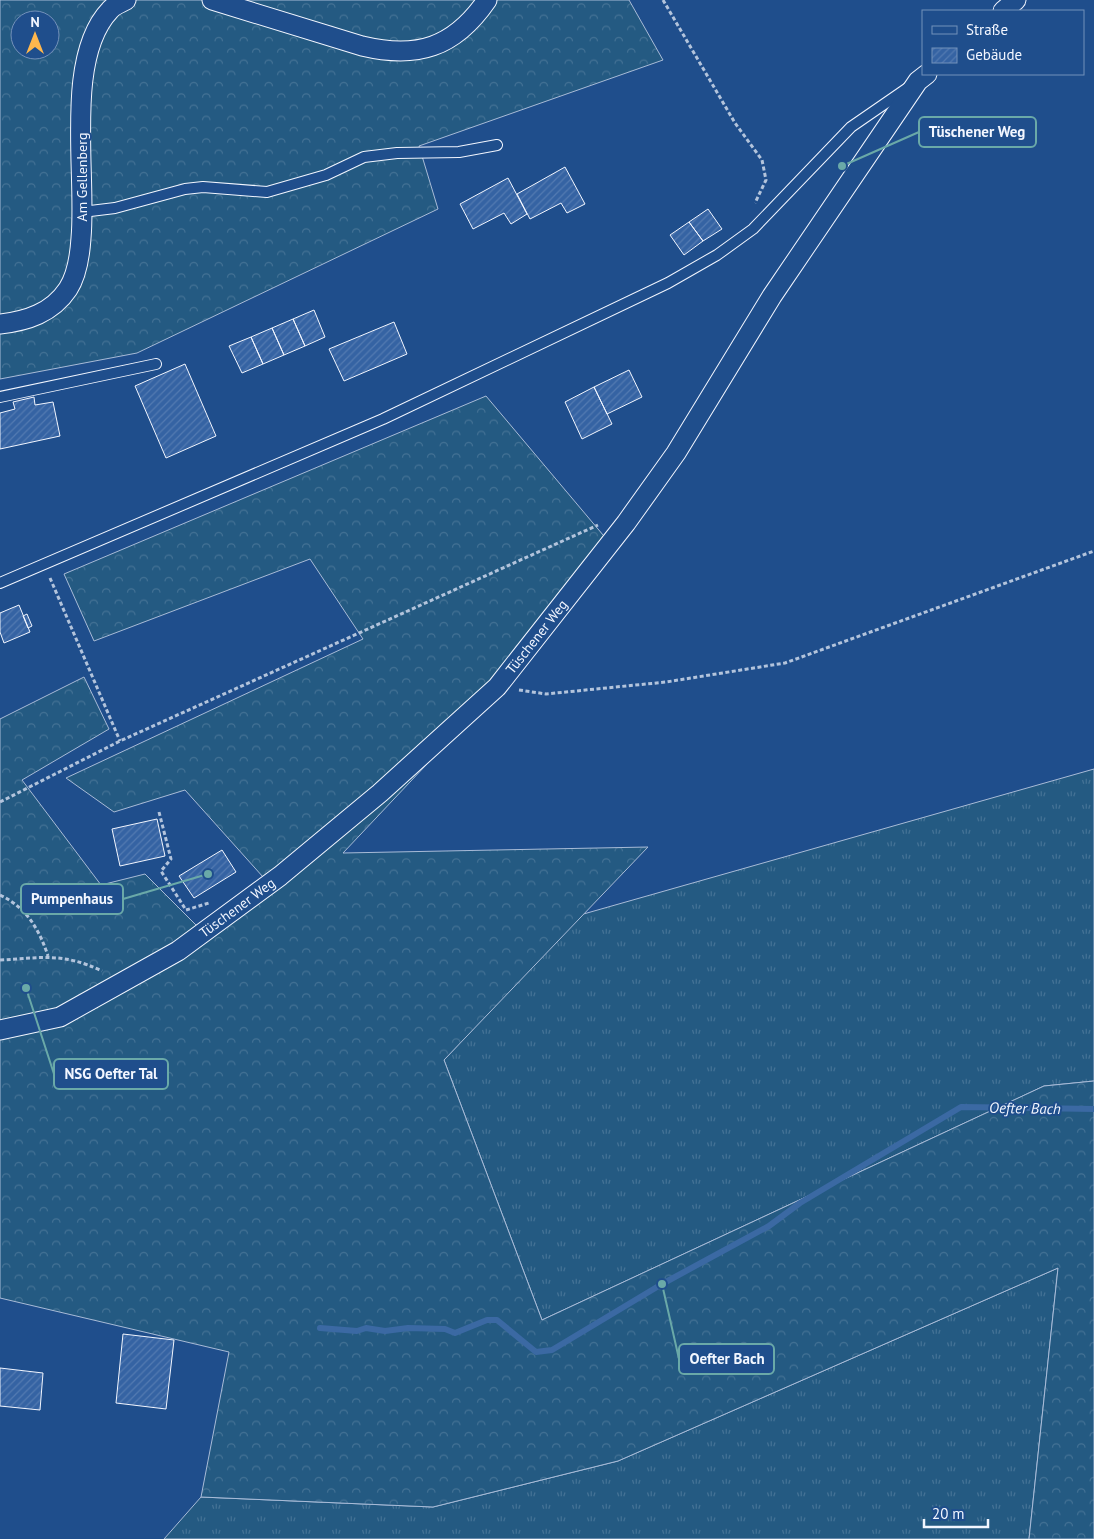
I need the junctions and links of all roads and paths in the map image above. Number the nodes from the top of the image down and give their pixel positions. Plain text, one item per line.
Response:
1 (126, 0) edge
2 (212, 0) edge
3 (487, 0) edge
4 (663, 0) edge
5 (1016, 0) edge
6 (1004, 10) edge
7 (922, 78) edge
8 (497, 145) dead end
9 (82, 212) junction
10 (760, 223) junction
11 (0, 324) edge
12 (156, 364) dead end
13 (0, 396) edge
14 (626, 523) junction
15 (1094, 551) edge
16 (50, 578) dead end
17 (0, 582) edge
18 (497, 687) junction
19 (120, 741) junction
20 (0, 802) edge
21 (158, 812) dead end
22 (0, 895) edge
23 (186, 910) dead end
24 (48, 956) junction
25 (0, 960) edge
26 (119, 986) junction
27 (0, 1030) edge

1 - 9 street, Am Gellenberg
2 - 3 street
4 - 10 path
5 - 6 street
7 - 10 lane, Tüschener Weg
7 - 14 street, Tüschener Weg
8 - 9 lane
9 - 11 street, Am Gellenberg
10 - 17 lane, Tüschener Weg
12 - 13 lane
14 - 18 street, Tüschener Weg
14 - 19 path
15 - 18 path
16 - 19 path
18 - 26 street, Tüschener Weg
19 - 20 path
21 - 23 path
22 - 24 path
24 - 25 path
24 - 26 path
26 - 27 street, Tüschener Weg

